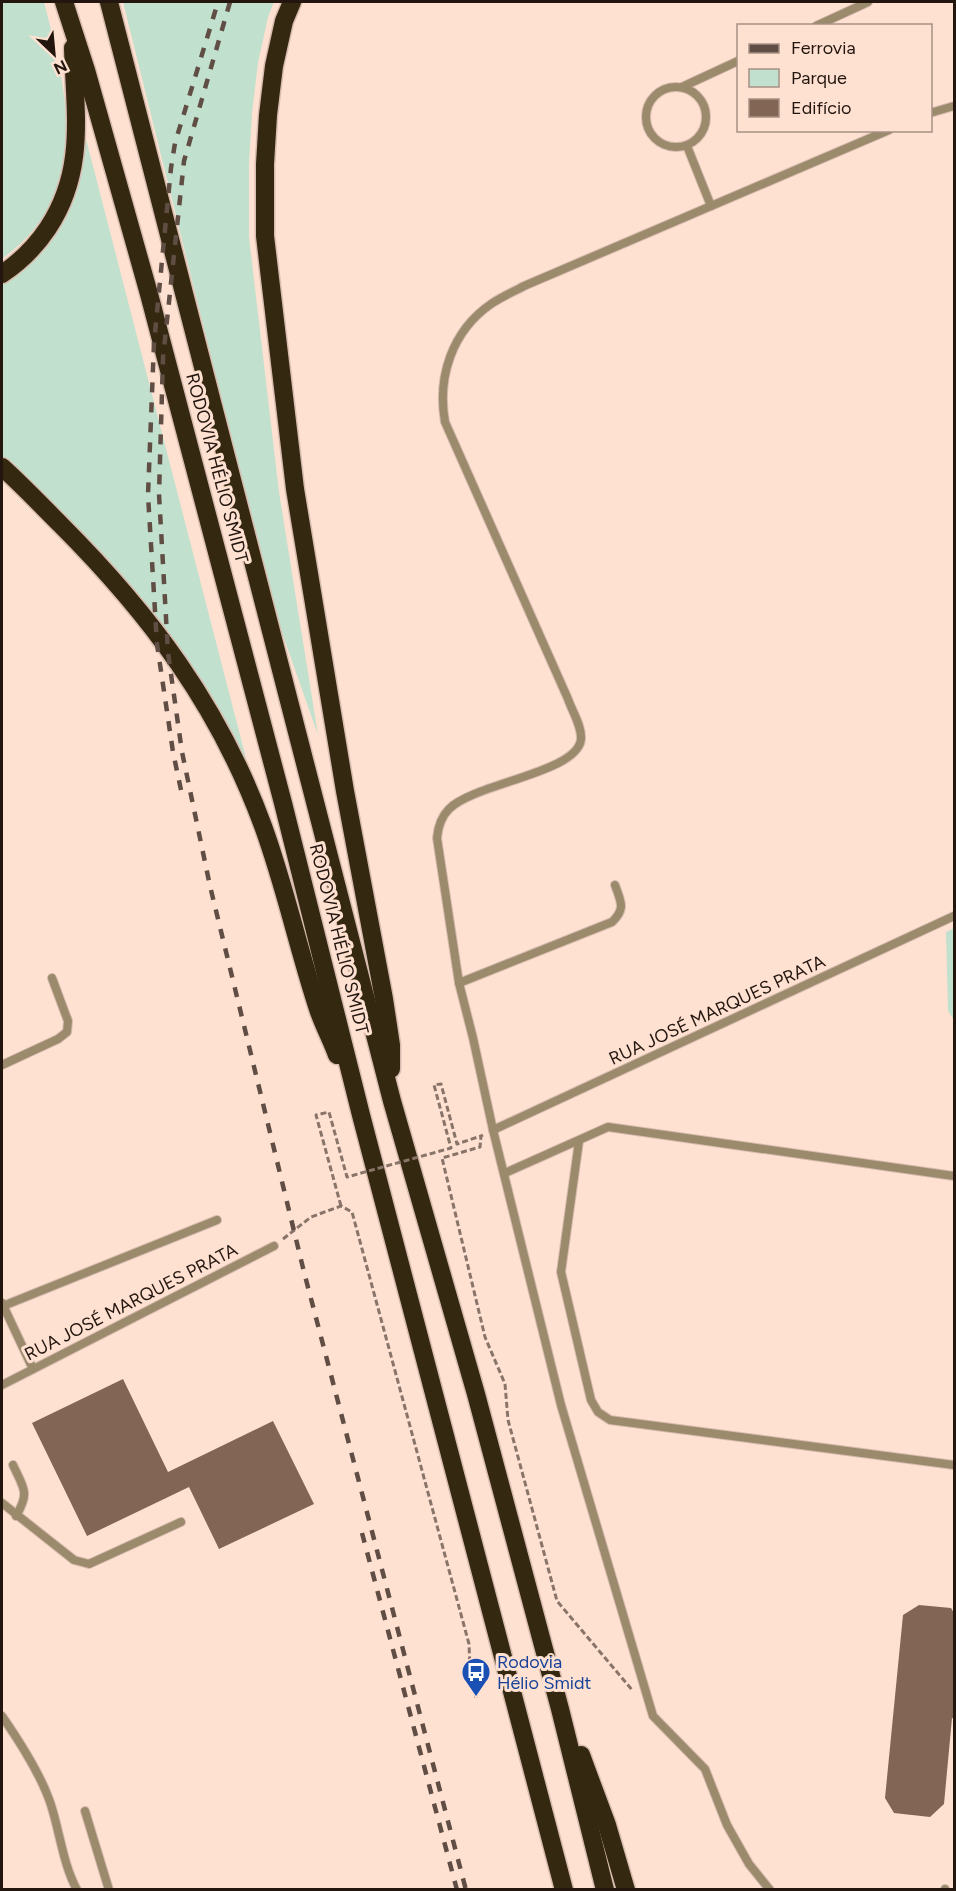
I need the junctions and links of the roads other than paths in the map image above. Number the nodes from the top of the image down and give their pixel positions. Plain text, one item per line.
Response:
1 (64, 2) edge
2 (109, 2) edge
3 (292, 2) edge
4 (868, 2) edge
5 (820, 24) edge
6 (72, 28) junction
7 (737, 61) edge
8 (682, 87) junction
9 (954, 106) edge
10 (932, 112) edge
11 (884, 132) edge
12 (687, 146) junction
13 (711, 206) junction
14 (2, 274) edge
15 (2, 467) edge
16 (615, 885) dead end
17 (954, 916) edge
18 (52, 978) dead end
19 (459, 983) junction
20 (2, 1065) edge
21 (392, 1101) junction
22 (361, 1115) junction
23 (493, 1130) junction
24 (579, 1141) junction
25 (505, 1173) junction
26 (954, 1176) edge
27 (217, 1220) dead end
28 (274, 1246) road end
29 (2, 1303) edge
30 (33, 1369) junction
31 (2, 1384) edge
32 (13, 1465) dead end
33 (954, 1465) edge
34 (2, 1503) edge
35 (16, 1516) junction
36 (181, 1522) dead end
37 (560, 1709) junction
38 (2, 1716) edge
39 (86, 1811) dead end
40 (77, 1890) edge
41 (109, 1890) edge
42 (564, 1890) edge
43 (605, 1890) edge
44 (626, 1890) edge
45 (770, 1890) edge

1 - 6 highway, RODOVIA HÉLIO SMIDT
2 - 21 highway, RODOVIA HÉLIO SMIDT
3 - 21 highway
4 - 5 lane
6 - 14 highway
6 - 22 highway, RODOVIA HÉLIO SMIDT
7 - 8 lane
8 - 12 lane
8 - 12 lane
9 - 10 lane
11 - 13 lane
12 - 13 lane
13 - 19 lane
15 - 22 highway
16 - 19 lane
17 - 23 lane, RUA JOSÉ MARQUES PRATA
18 - 20 lane
19 - 23 lane
21 - 37 highway, RODOVIA HÉLIO SMIDT
22 - 42 highway, RODOVIA HÉLIO SMIDT
23 - 25 lane
24 - 25 lane
24 - 26 lane
24 - 33 lane
25 - 45 lane
27 - 29 lane
28 - 30 lane, RUA JOSÉ MARQUES PRATA
29 - 30 lane
30 - 31 lane, RUA JOSÉ MARQUES PRATA
32 - 35 lane
34 - 35 lane
35 - 36 lane
37 - 43 highway, RODOVIA HÉLIO SMIDT
37 - 44 highway
38 - 40 lane
39 - 41 lane

